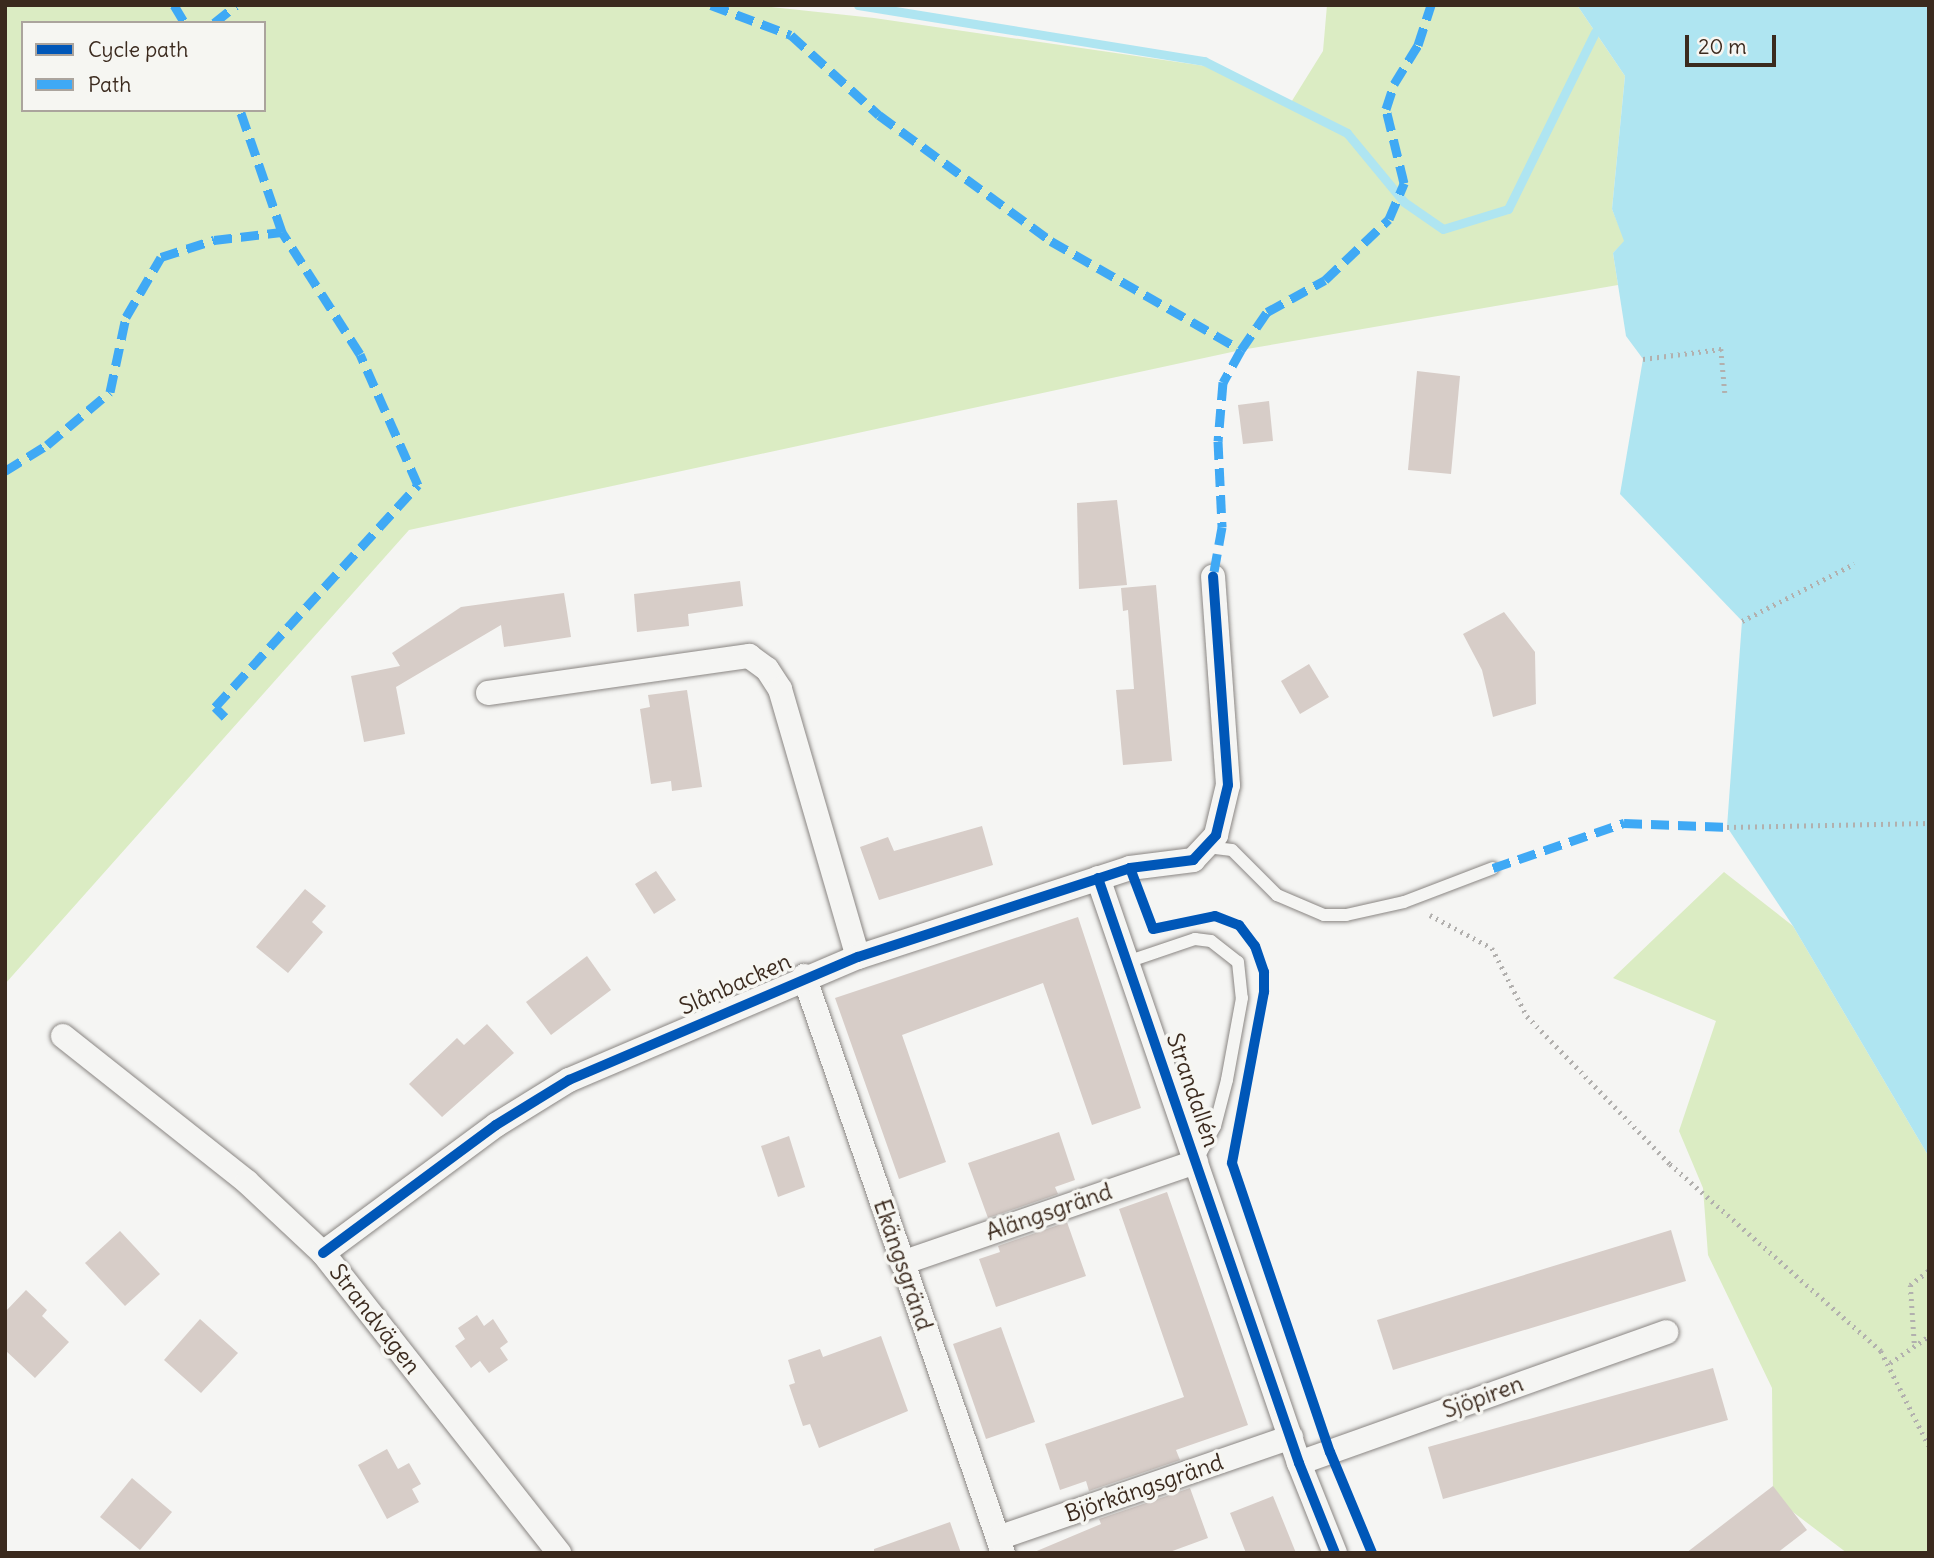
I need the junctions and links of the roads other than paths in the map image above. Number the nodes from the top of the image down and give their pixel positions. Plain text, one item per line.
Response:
1 (1213, 577) dead end
2 (488, 693) dead end
3 (1206, 846) junction
4 (1493, 869) dead end
5 (1098, 878) junction
6 (858, 957) junction
7 (1127, 962) junction
8 (804, 976) junction
9 (63, 1036) dead end
10 (1196, 1161) junction
11 (323, 1252) junction
12 (902, 1263) junction
13 (1666, 1332) dead end
14 (1291, 1437) junction
15 (1299, 1463) junction
16 (1000, 1546) edge
17 (559, 1553) edge
18 (1335, 1553) edge

1 - 3 street
2 - 6 street
3 - 4 lane
3 - 5 street, Slånbacken
5 - 6 street, Slånbacken
5 - 7 street, Strandallén
6 - 8 street, Slånbacken
7 - 10 street, Strandallén
7 - 10 lane
8 - 11 street, Slånbacken
8 - 12 street, Ekängsgränd
9 - 11 street, Strandvägen
10 - 12 street, Alängsgränd
10 - 14 street, Strandallén
11 - 17 street, Strandvägen
12 - 16 street, Ekängsgränd
13 - 15 street, Sjöpiren
14 - 15 street, Strandallén
14 - 16 street, Björkängsgränd
15 - 18 street, Strandallén

